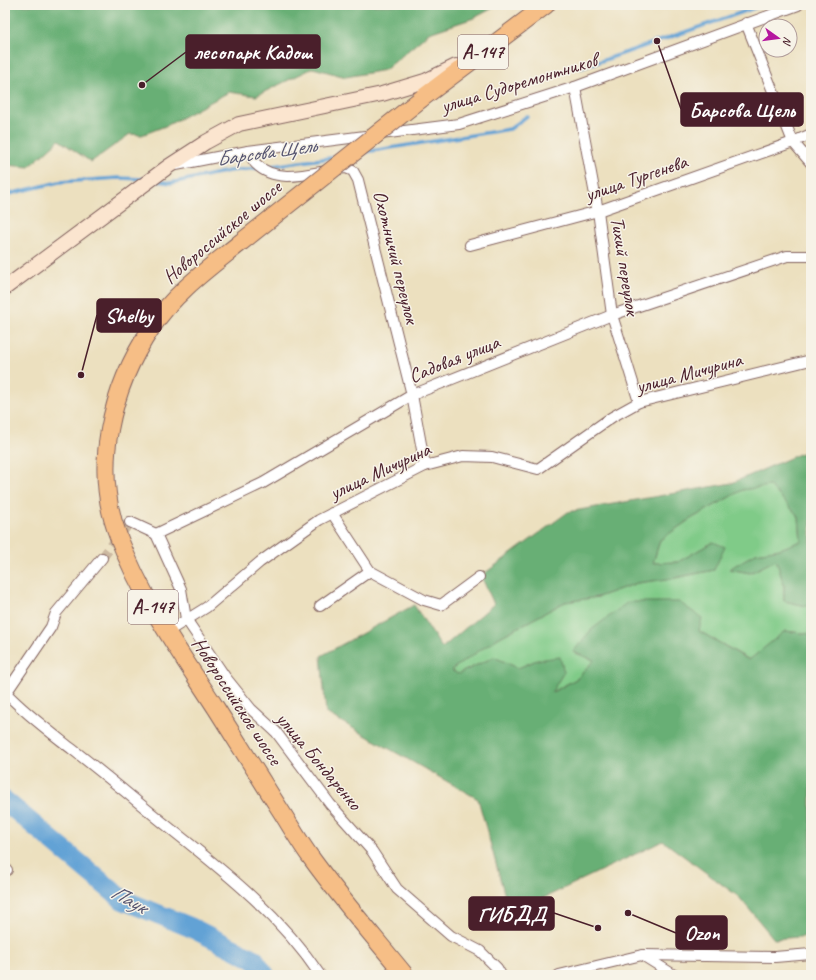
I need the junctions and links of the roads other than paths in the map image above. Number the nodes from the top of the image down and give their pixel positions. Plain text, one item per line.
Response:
1 (546, 5) edge
2 (798, 5) edge
3 (746, 23) junction
4 (478, 56) junction
5 (575, 87) junction
6 (811, 134) edge
7 (793, 142) junction
8 (248, 151) junction
9 (811, 162) edge
10 (166, 168) junction
11 (598, 211) junction
12 (470, 245) dead end
13 (811, 256) edge
14 (5, 288) edge
15 (612, 315) junction
16 (811, 360) edge
17 (412, 395) junction
18 (639, 402) junction
19 (425, 466) junction
20 (332, 514) junction
21 (130, 522) dead end
22 (156, 534) junction
23 (102, 558) tunnel mouth
24 (370, 571) junction
25 (479, 577) dead end
26 (320, 606) dead end
27 (186, 619) junction
28 (168, 632) junction
29 (5, 693) edge
30 (811, 954) edge
31 (642, 955) junction
32 (320, 975) edge
33 (405, 975) edge
34 (501, 975) edge
35 (558, 975) edge
36 (674, 975) edge

1 - 4 highway, Новороссийское шоссе / А-147
2 - 3 street, улица Судоремонтников
3 - 5 street, улица Судоремонтников
3 - 7 street
4 - 10 main road, Новороссийское шоссе
4 - 28 highway, Новороссийское шоссе / А-147, bridge
5 - 8 street, улица Судоремонтников
5 - 11 street, Тихий переулок
6 - 7 street, улица Тургенева
7 - 9 street
7 - 11 street, улица Тургенева
8 - 10 street, улица Судоремонтников
8 - 17 street, Охотничий переулок
10 - 14 main road, Новороссийское шоссе
11 - 12 street, улица Тургенева
11 - 15 street, Тихий переулок
13 - 15 street, Садовая улица
15 - 17 street, Садовая улица
15 - 18 street, Тихий переулок
16 - 18 street, улица Мичурина
17 - 19 street, Охотничий переулок
17 - 22 street, Садовая улица
18 - 19 street, улица Мичурина
19 - 20 street, улица Мичурина
20 - 24 street
20 - 27 street, улица Мичурина
21 - 22 street
22 - 27 street, улица Бондаренко
23 - 29 street
24 - 25 street
24 - 26 street
27 - 28 street, улица Мичурина
27 - 34 street, улица Бондаренко
28 - 33 highway, Новороссийское шоссе / А-147
29 - 32 street
30 - 31 street
31 - 35 street
31 - 36 street

